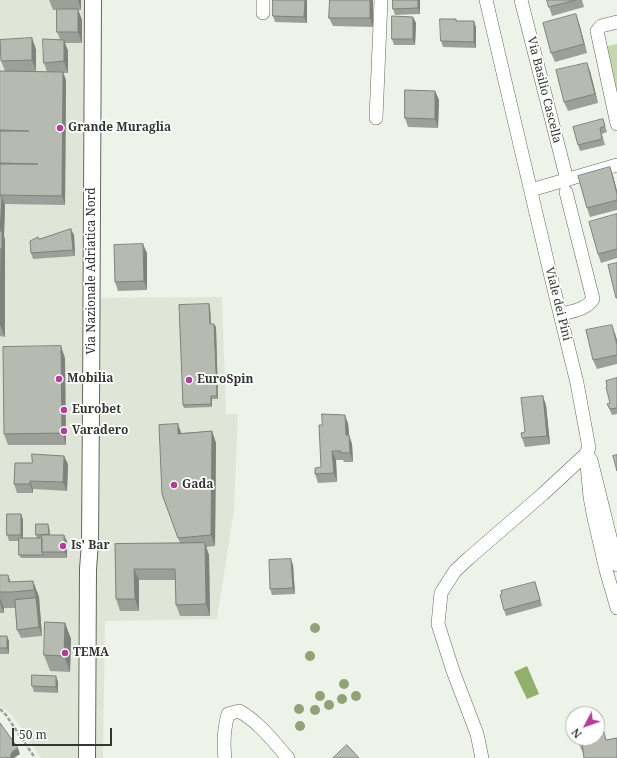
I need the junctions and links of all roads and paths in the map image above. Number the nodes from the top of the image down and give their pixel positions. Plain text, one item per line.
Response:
1 (93, 0) edge
2 (380, 0) edge
3 (486, 0) edge
4 (521, 0) edge
5 (617, 22) edge
6 (376, 118) dead end
7 (617, 124) edge
8 (617, 164) edge
9 (566, 186) junction
10 (531, 190) junction
11 (560, 315) junction
12 (586, 454) junction
13 (611, 514) edge
14 (611, 568) edge
15 (617, 608) edge
16 (0, 709) edge
17 (35, 758) edge
18 (87, 758) edge
19 (225, 758) edge
20 (288, 758) edge
21 (482, 758) edge

1 - 18 main road, Via Nazionale Adriatica Nord
2 - 6 street
3 - 10 street, Viale dei Pini
4 - 9 street, Via Basilio Cascella
5 - 7 street
8 - 9 street
9 - 10 street
9 - 11 street, Via Basilio Cascella
10 - 11 street, Viale dei Pini
11 - 12 street, Viale dei Pini
12 - 13 street
12 - 14 street, Viale dei Pini
12 - 21 street
13 - 14 street
14 - 15 street, Viale dei Pini
16 - 17 path
19 - 20 street

